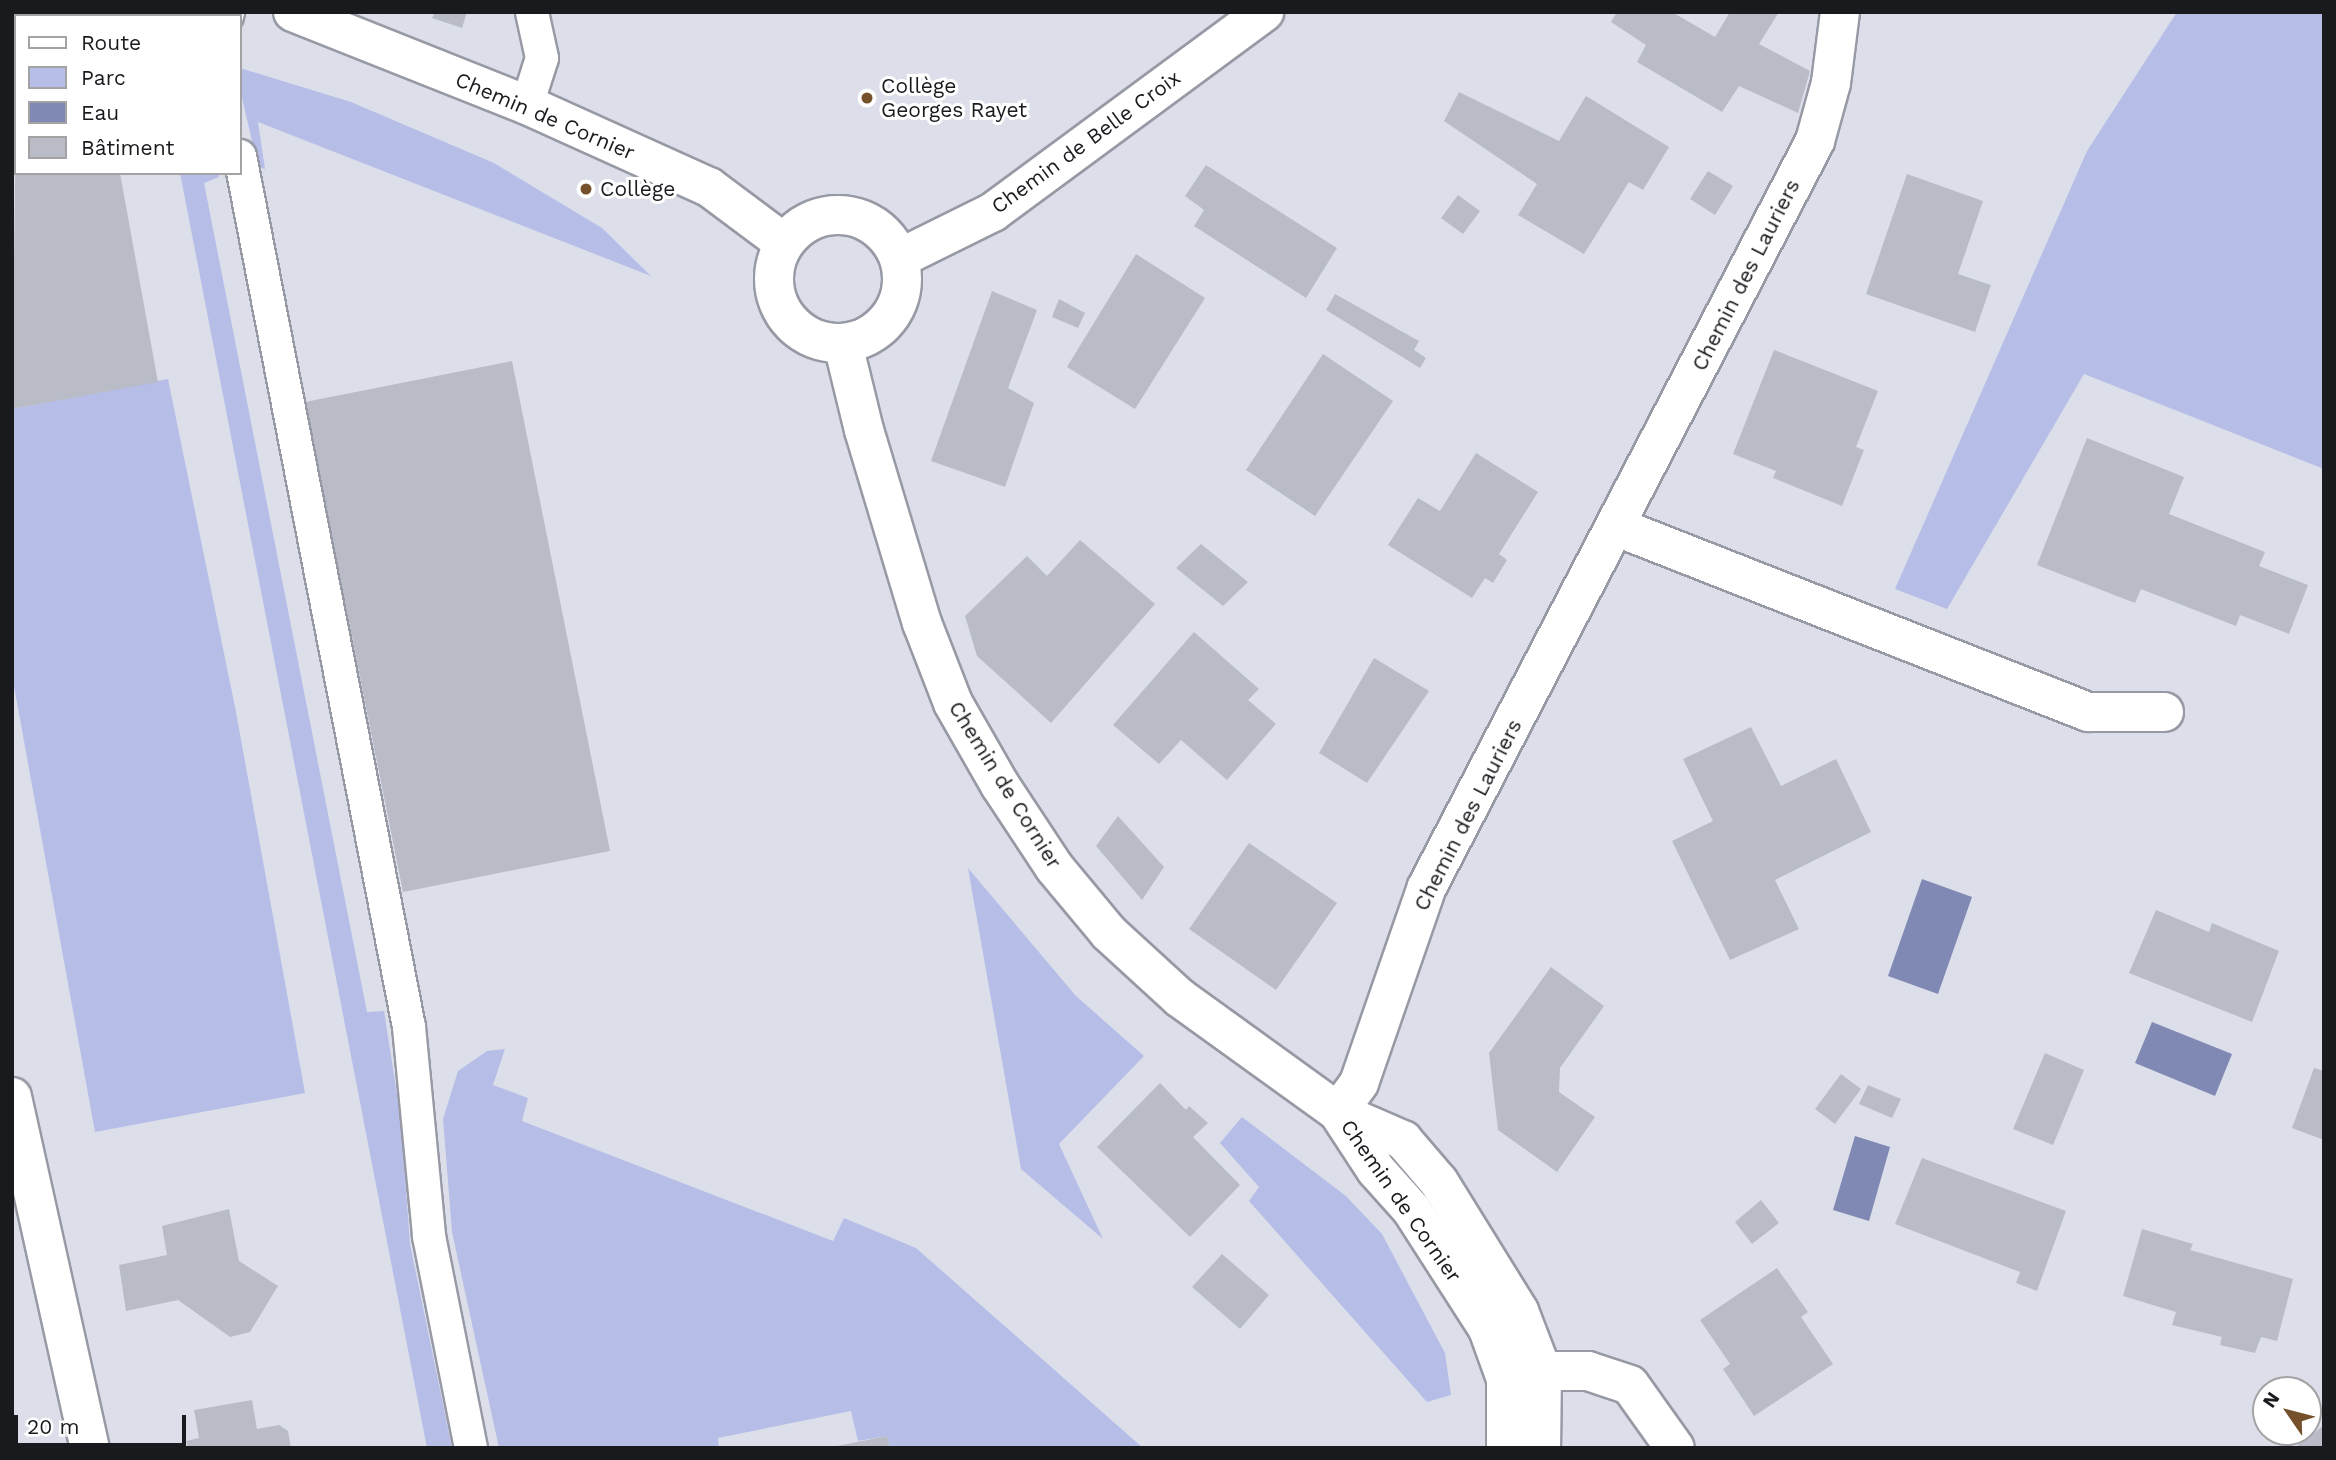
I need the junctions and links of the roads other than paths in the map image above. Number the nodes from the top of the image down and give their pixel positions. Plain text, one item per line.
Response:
1 (293, 12) edge
2 (532, 12) edge
3 (1264, 12) edge
4 (1840, 12) edge
5 (527, 105) junction
6 (242, 166) edge
7 (784, 243) junction
8 (900, 258) junction
9 (843, 344) junction
10 (1617, 527) junction
11 (2164, 712) dead end
12 (12, 1097) edge
13 (1338, 1112) junction
14 (1524, 1375) junction
15 (1669, 1444) edge
16 (90, 1448) edge
17 (471, 1448) edge
18 (1506, 1448) edge
19 (1541, 1448) edge

1 - 5 street, Chemin de Cornier
2 - 5 lane
3 - 8 street, Chemin de Belle Croix
4 - 10 street, Chemin des Lauriers
5 - 7 street, Chemin de Cornier
6 - 17 lane
7 - 8 street
7 - 9 street
8 - 9 street
9 - 13 street, Chemin de Cornier
10 - 11 street
10 - 13 street, Chemin des Lauriers
12 - 16 street
13 - 14 street, Chemin de Cornier
14 - 15 street
14 - 18 street, Chemin de Cornier
14 - 19 street, Chemin de Cornier

